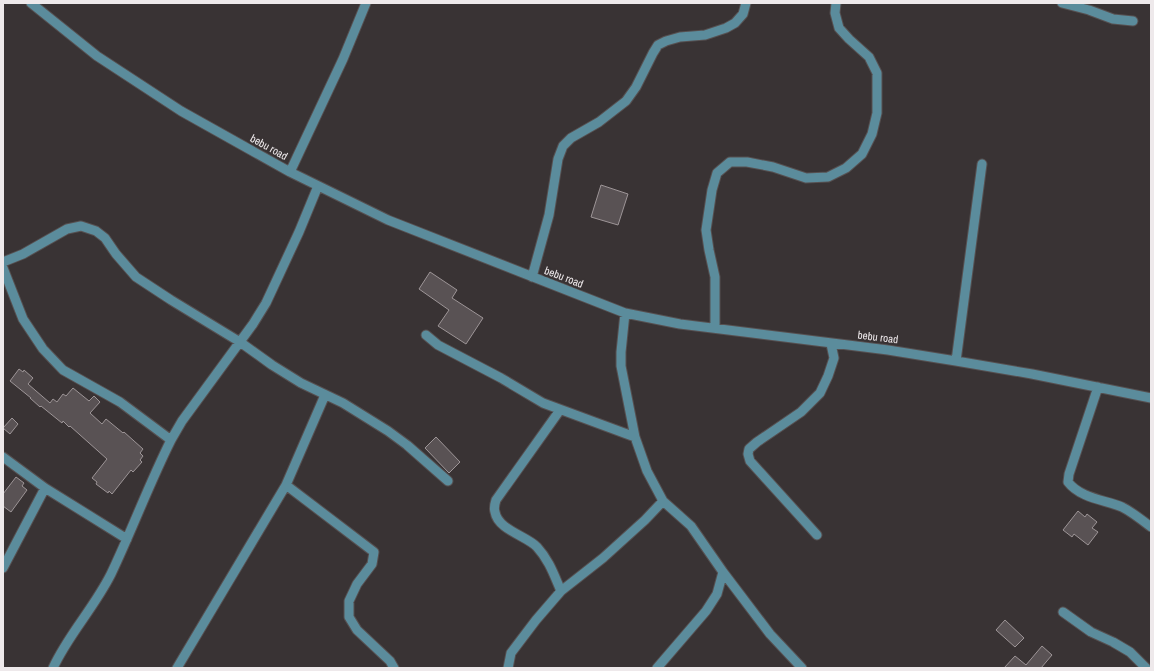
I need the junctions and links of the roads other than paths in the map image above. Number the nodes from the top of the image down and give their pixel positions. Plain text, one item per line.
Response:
1 (32, 3) edge
2 (366, 3) edge
3 (746, 3) edge
4 (836, 3) edge
5 (1062, 3) edge
6 (1133, 21) dead end
7 (982, 164) dead end
8 (290, 172) junction
9 (318, 186) junction
10 (3, 262) edge
11 (3, 268) edge
12 (532, 277) junction
13 (625, 313) junction
14 (715, 328) junction
15 (426, 335) dead end
16 (240, 342) junction
17 (831, 344) junction
18 (956, 361) junction
19 (1098, 387) junction
20 (325, 395) junction
21 (1151, 398) edge
22 (560, 410) junction
23 (635, 437) junction
24 (171, 440) junction
25 (3, 457) edge
26 (448, 481) dead end
27 (286, 485) junction
28 (45, 488) junction
29 (663, 501) junction
30 (1151, 527) edge
31 (817, 535) dead end
32 (127, 539) junction
33 (3, 568) edge
34 (723, 572) junction
35 (561, 591) junction
36 (1063, 612) dead end
37 (53, 668) edge
38 (177, 668) edge
39 (394, 668) edge
40 (508, 668) edge
41 (657, 668) edge
42 (802, 668) edge
43 (1146, 668) edge

1 - 8 street, bebu road
2 - 8 street
3 - 12 street
4 - 14 street
5 - 6 street
7 - 18 street
8 - 9 street, bebu road
9 - 12 street, bebu road
9 - 16 street
10 - 16 street
11 - 24 street
12 - 13 street, bebu road
13 - 14 street, bebu road
13 - 23 street
14 - 17 street, bebu road
15 - 22 street
16 - 20 street
16 - 24 street
17 - 18 street, bebu road
17 - 31 street
18 - 19 street, bebu road
19 - 21 street, bebu road
19 - 30 street
20 - 26 street
20 - 27 street
22 - 23 street
22 - 35 street
23 - 29 street
24 - 32 street
25 - 28 street
27 - 38 street
27 - 39 street
28 - 32 street
28 - 33 street
29 - 34 street
29 - 35 street
32 - 37 street
34 - 41 street
34 - 42 street
35 - 40 street
36 - 43 street

